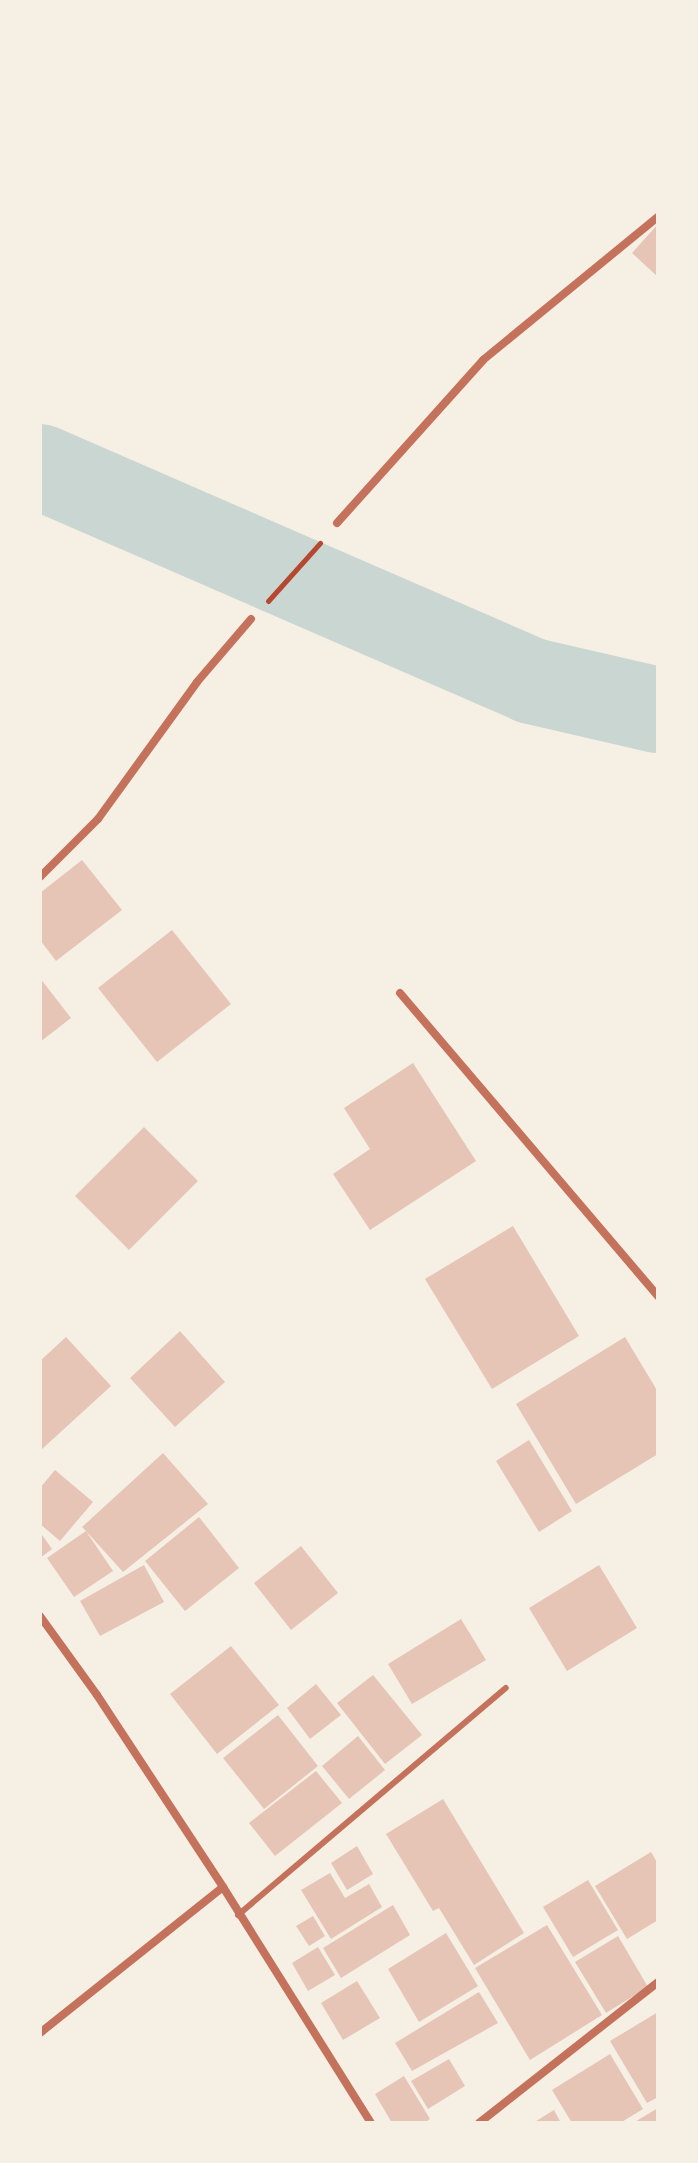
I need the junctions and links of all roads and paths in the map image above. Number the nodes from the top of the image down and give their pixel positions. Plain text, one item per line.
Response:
1 (658, 217) edge
2 (337, 523) joint
3 (251, 619) joint
4 (40, 877) edge
5 (400, 993) dead end
6 (658, 1296) edge
7 (40, 1616) edge
8 (506, 1688) dead end
9 (223, 1887) junction
10 (238, 1915) junction
11 (658, 1982) edge
12 (40, 2033) edge
13 (371, 2123) edge
14 (479, 2123) edge

1 - 2 street
2 - 3 path
3 - 4 street
5 - 6 street
7 - 9 street
8 - 10 lane
9 - 10 street
9 - 12 street
10 - 13 street
11 - 14 street

